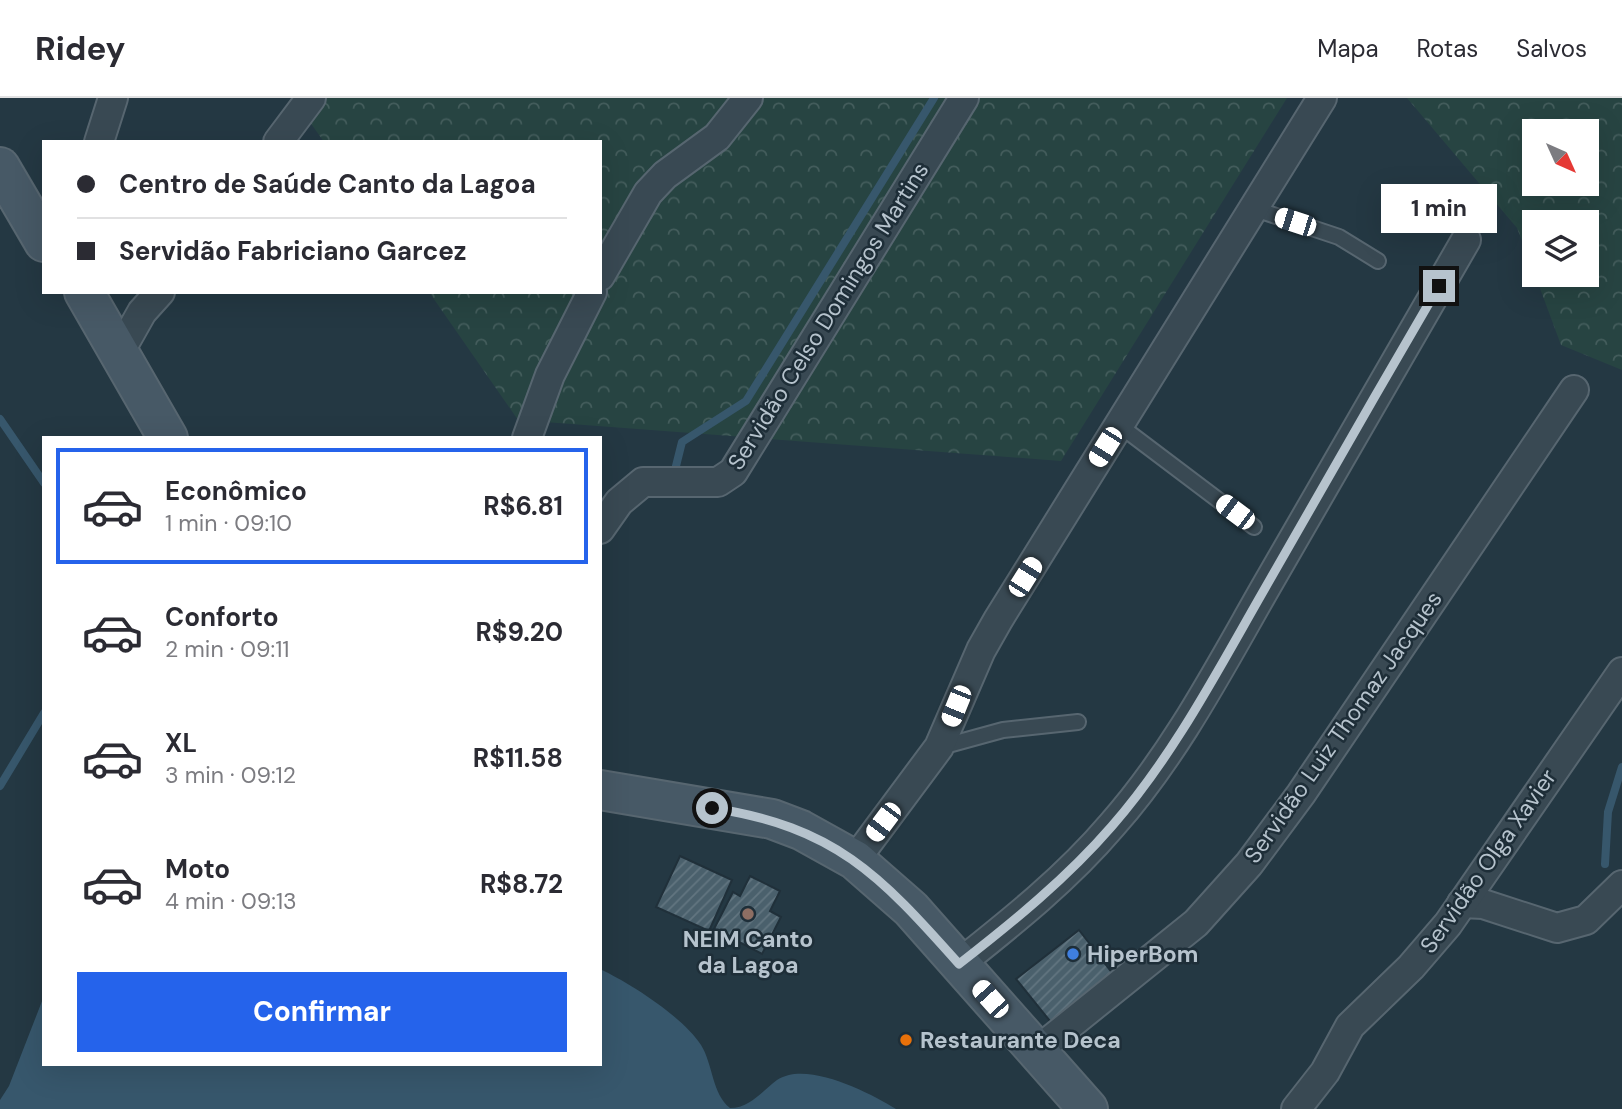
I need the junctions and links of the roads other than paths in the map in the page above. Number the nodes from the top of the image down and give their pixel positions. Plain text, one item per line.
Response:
1 (113, 98) edge
2 (311, 98) edge
3 (748, 98) edge
4 (964, 98) edge
5 (1322, 98) edge
6 (100, 140) edge
7 (280, 140) edge
8 (0, 167) edge
9 (1252, 208) junction
10 (39, 223) edge
11 (1466, 240) dead end
12 (1378, 261) dead end
13 (602, 272) edge
14 (85, 294) edge
15 (158, 294) edge
16 (591, 294) edge
17 (120, 351) junction
18 (1574, 390) dead end
19 (1119, 425) junction
20 (167, 436) edge
21 (528, 436) edge
22 (602, 526) edge
23 (1254, 527) dead end
24 (1622, 672) edge
25 (1078, 722) dead end
26 (939, 747) junction
27 (602, 790) edge
28 (855, 860) junction
29 (1622, 885) edge
30 (1462, 903) junction
31 (959, 964) junction
32 (1037, 1051) junction
33 (1088, 1109) edge
34 (1296, 1109) edge

1 - 6 street
2 - 7 street
3 - 13 street
4 - 22 street, Servidão Celso Domingos Martins
5 - 9 street
8 - 10 main road
9 - 12 lane
9 - 19 street
11 - 31 street
14 - 17 main road
15 - 17 street
16 - 21 street
17 - 20 main road
18 - 32 street, Servidão Luiz Thomaz Jacques
19 - 23 lane
19 - 26 street
24 - 30 street, Servidão Olga Xavier
25 - 26 lane
26 - 28 street
27 - 28 main road
28 - 31 main road
29 - 30 street
30 - 34 street, Servidão Olga Xavier
31 - 32 main road
32 - 33 main road

